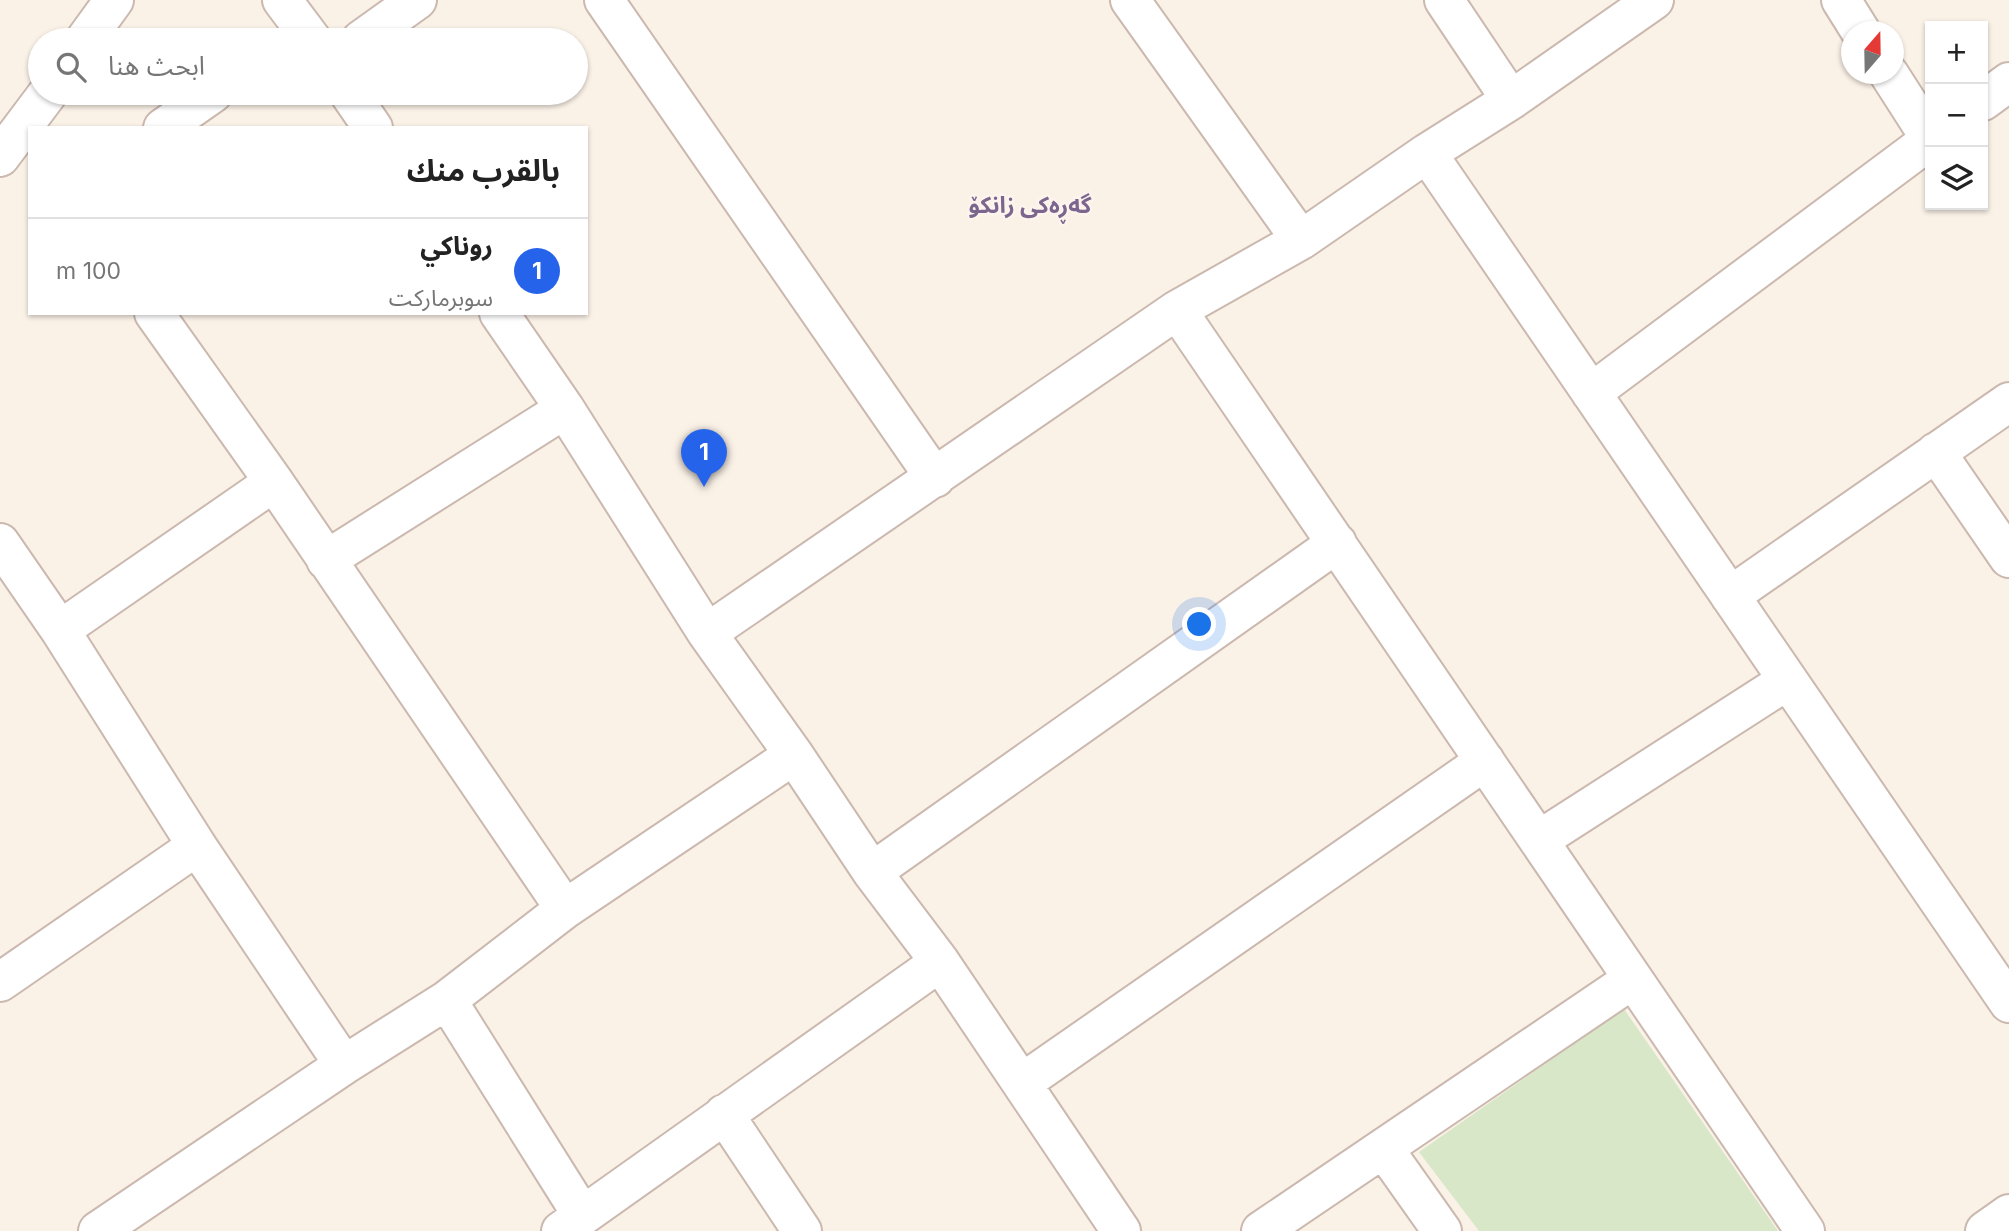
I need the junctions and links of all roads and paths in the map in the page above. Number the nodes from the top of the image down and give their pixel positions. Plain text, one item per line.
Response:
1 (114, 0) edge
2 (417, 0) edge
3 (604, 0) edge
4 (1130, 0) edge
5 (1444, 0) edge
6 (1654, 0) edge
7 (1841, 0) edge
8 (1854, 21) edge
9 (94, 28) edge
10 (378, 28) edge
11 (2009, 82) edge
12 (1895, 84) edge
13 (1988, 97) edge
14 (1511, 100) junction
15 (38, 105) edge
16 (196, 105) edge
17 (357, 105) edge
18 (166, 126) edge
19 (372, 126) edge
20 (1925, 131) edge
21 (13, 134) edge
22 (1925, 143) edge
23 (1427, 153) junction
24 (1301, 240) junction
25 (1177, 310) junction
26 (155, 315) edge
27 (500, 315) edge
28 (1591, 393) junction
29 (2009, 402) edge
30 (565, 409) junction
31 (1936, 452) junction
32 (935, 478) junction
33 (274, 482) junction
34 (0, 543) edge
35 (1337, 543) junction
36 (2009, 558) edge
37 (326, 560) junction
38 (1730, 596) junction
39 (61, 630) junction
40 (707, 633) junction
41 (1788, 680) junction
42 (794, 755) junction
43 (1485, 761) junction
44 (1539, 840) junction
45 (197, 846) junction
46 (872, 872) junction
47 (565, 909) junction
48 (940, 962) junction
49 (1633, 979) junction
50 (0, 982) edge
51 (447, 1000) junction
52 (2009, 1003) edge
53 (344, 1065) junction
54 (1022, 1083) junction
55 (724, 1114) junction
56 (1384, 1149) junction
57 (2009, 1214) edge
58 (571, 1223) edge
59 (98, 1231) edge
60 (802, 1231) edge
61 (1121, 1231) edge
62 (1261, 1231) edge
63 (1442, 1231) edge
64 (1805, 1231) edge
65 (1985, 1231) edge

1 - 9 street
2 - 10 street
3 - 32 street
4 - 24 street
5 - 14 street
6 - 14 street
7 - 8 street
11 - 13 street
12 - 20 street
14 - 23 street
15 - 21 street
16 - 18 street
17 - 19 street
22 - 28 street
23 - 24 street
23 - 28 street
24 - 25 street
25 - 32 street
25 - 35 street
26 - 33 street
27 - 30 street
28 - 38 street
29 - 31 street
30 - 37 street
30 - 40 street
31 - 36 street
31 - 38 street
32 - 40 street
33 - 37 street
33 - 39 street
34 - 39 street
35 - 43 street
35 - 46 street
37 - 47 street
38 - 41 street
39 - 45 street
40 - 42 street
41 - 44 street
41 - 52 street
42 - 46 street
42 - 47 street
43 - 44 street
43 - 54 street
44 - 49 street
45 - 50 street
45 - 53 street
46 - 48 street
47 - 51 street
48 - 54 street
48 - 55 street
49 - 56 street
49 - 64 street
51 - 53 street
51 - 58 street
53 - 59 street
54 - 61 street
55 - 58 street
55 - 60 street
56 - 62 street
56 - 63 street
57 - 65 street

